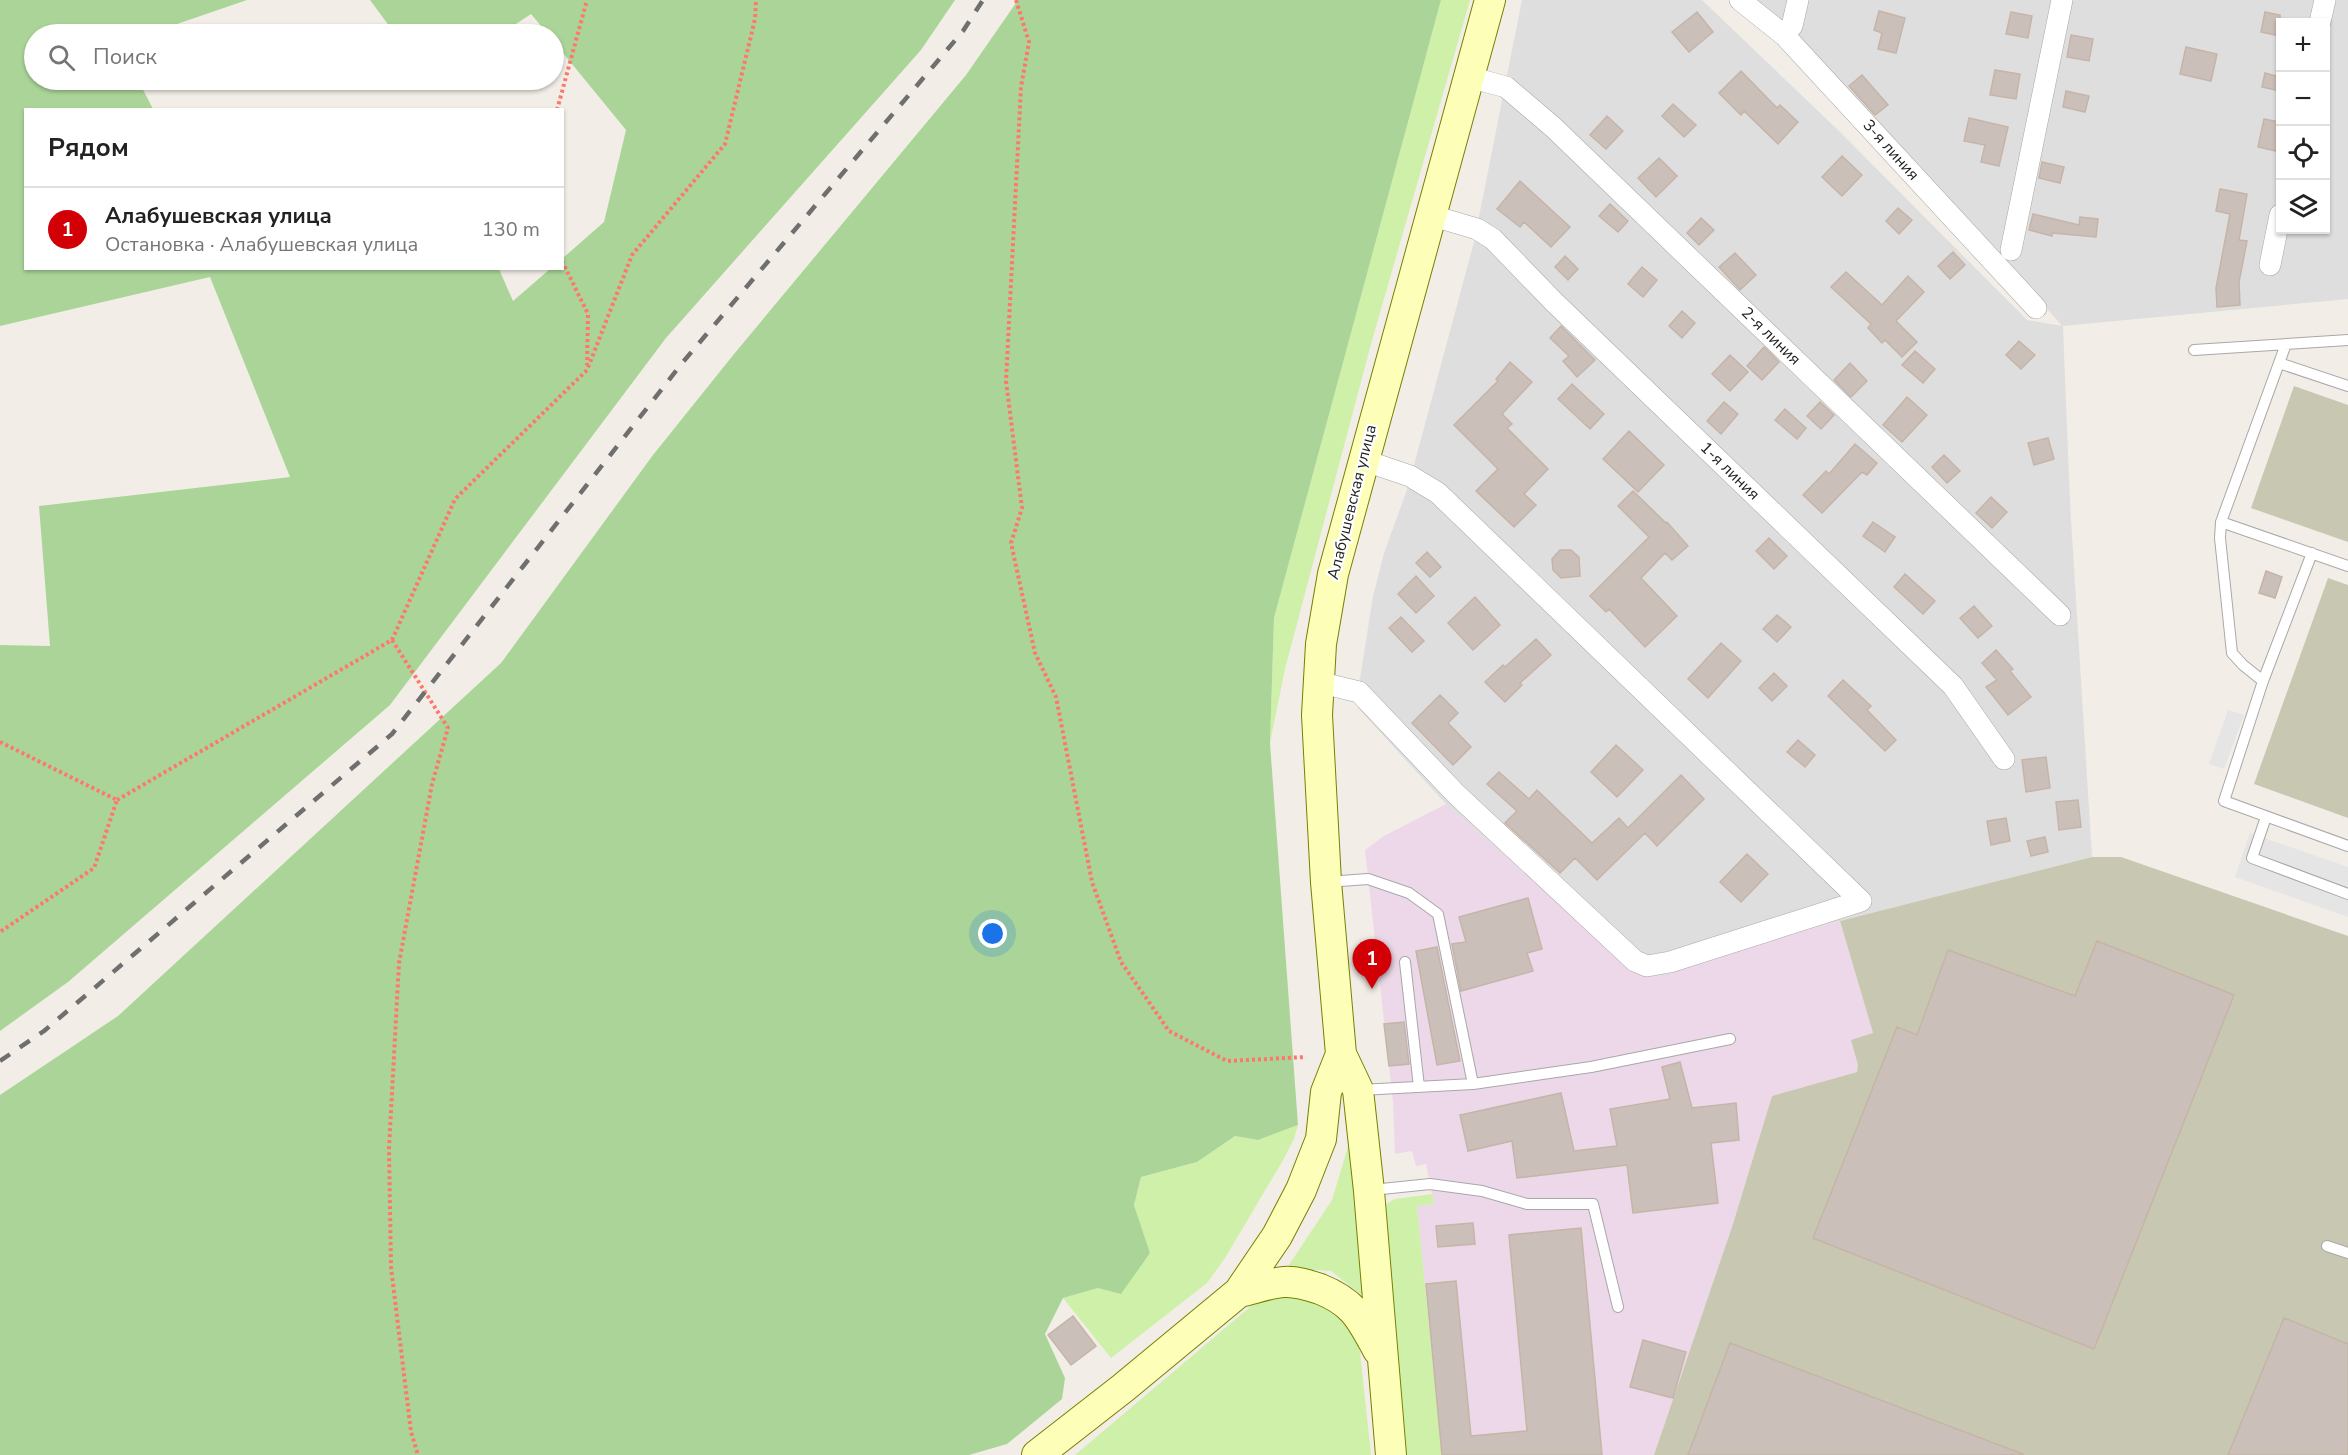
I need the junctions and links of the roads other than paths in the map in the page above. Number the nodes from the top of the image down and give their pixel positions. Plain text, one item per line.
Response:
1 (1490, 0) edge
2 (1740, 0) edge
3 (1798, 0) edge
4 (2061, 0) edge
5 (2325, 0) edge
6 (2321, 18) edge
7 (1792, 26) dead end
8 (1469, 78) junction
9 (1430, 215) junction
10 (2276, 234) edge
11 (2011, 250) dead end
12 (2270, 265) dead end
13 (2036, 308) dead end
14 (2348, 340) edge
15 (2286, 344) junction
16 (2194, 350) dead end
17 (2279, 363) junction
18 (2348, 386) edge
19 (1363, 460) junction
20 (2221, 522) junction
21 (2312, 553) junction
22 (2348, 566) edge
23 (2060, 615) dead end
24 (2263, 681) junction
25 (1318, 682) junction
26 (2004, 759) dead end
27 (2266, 817) junction
28 (2348, 846) edge
29 (1326, 882) junction
30 (2348, 894) edge
31 (1406, 962) dead end
32 (1730, 1039) dead end
33 (1341, 1054) junction
34 (1473, 1084) junction
35 (1419, 1087) junction
36 (1358, 1090) junction
37 (1369, 1191) junction
38 (2327, 1246) dead end
39 (2348, 1253) edge
40 (1239, 1292) junction
41 (1618, 1306) dead end
42 (1382, 1356) junction
43 (1037, 1455) edge
44 (1391, 1455) edge

1 - 8 street, Алабушевская улица
2 - 13 street, 3-я линия
3 - 7 street
4 - 11 street
5 - 6 street
8 - 9 street, Алабушевская улица
8 - 23 street, 2-я линия
9 - 19 street, Алабушевская улица
9 - 26 street, 1-я линия
10 - 12 street
14 - 15 lane
15 - 16 lane
15 - 17 lane
17 - 18 lane
17 - 20 lane
19 - 25 street, Алабушевская улица
19 - 25 street
20 - 21 lane
20 - 24 lane
21 - 22 lane
21 - 24 lane
24 - 27 lane
25 - 29 street, Алабушевская улица
27 - 28 lane
27 - 30 lane
29 - 33 street, Алабушевская улица
29 - 34 lane
31 - 35 lane
32 - 34 lane
33 - 36 street, Алабушевская улица
33 - 40 street, Алабушевская улица
34 - 35 lane
35 - 36 lane
36 - 37 street, Алабушевская улица
37 - 41 lane
37 - 42 street, Алабушевская улица
38 - 39 lane
40 - 42 street
40 - 43 street, Алабушевская улица
42 - 44 street, Алабушевская улица

